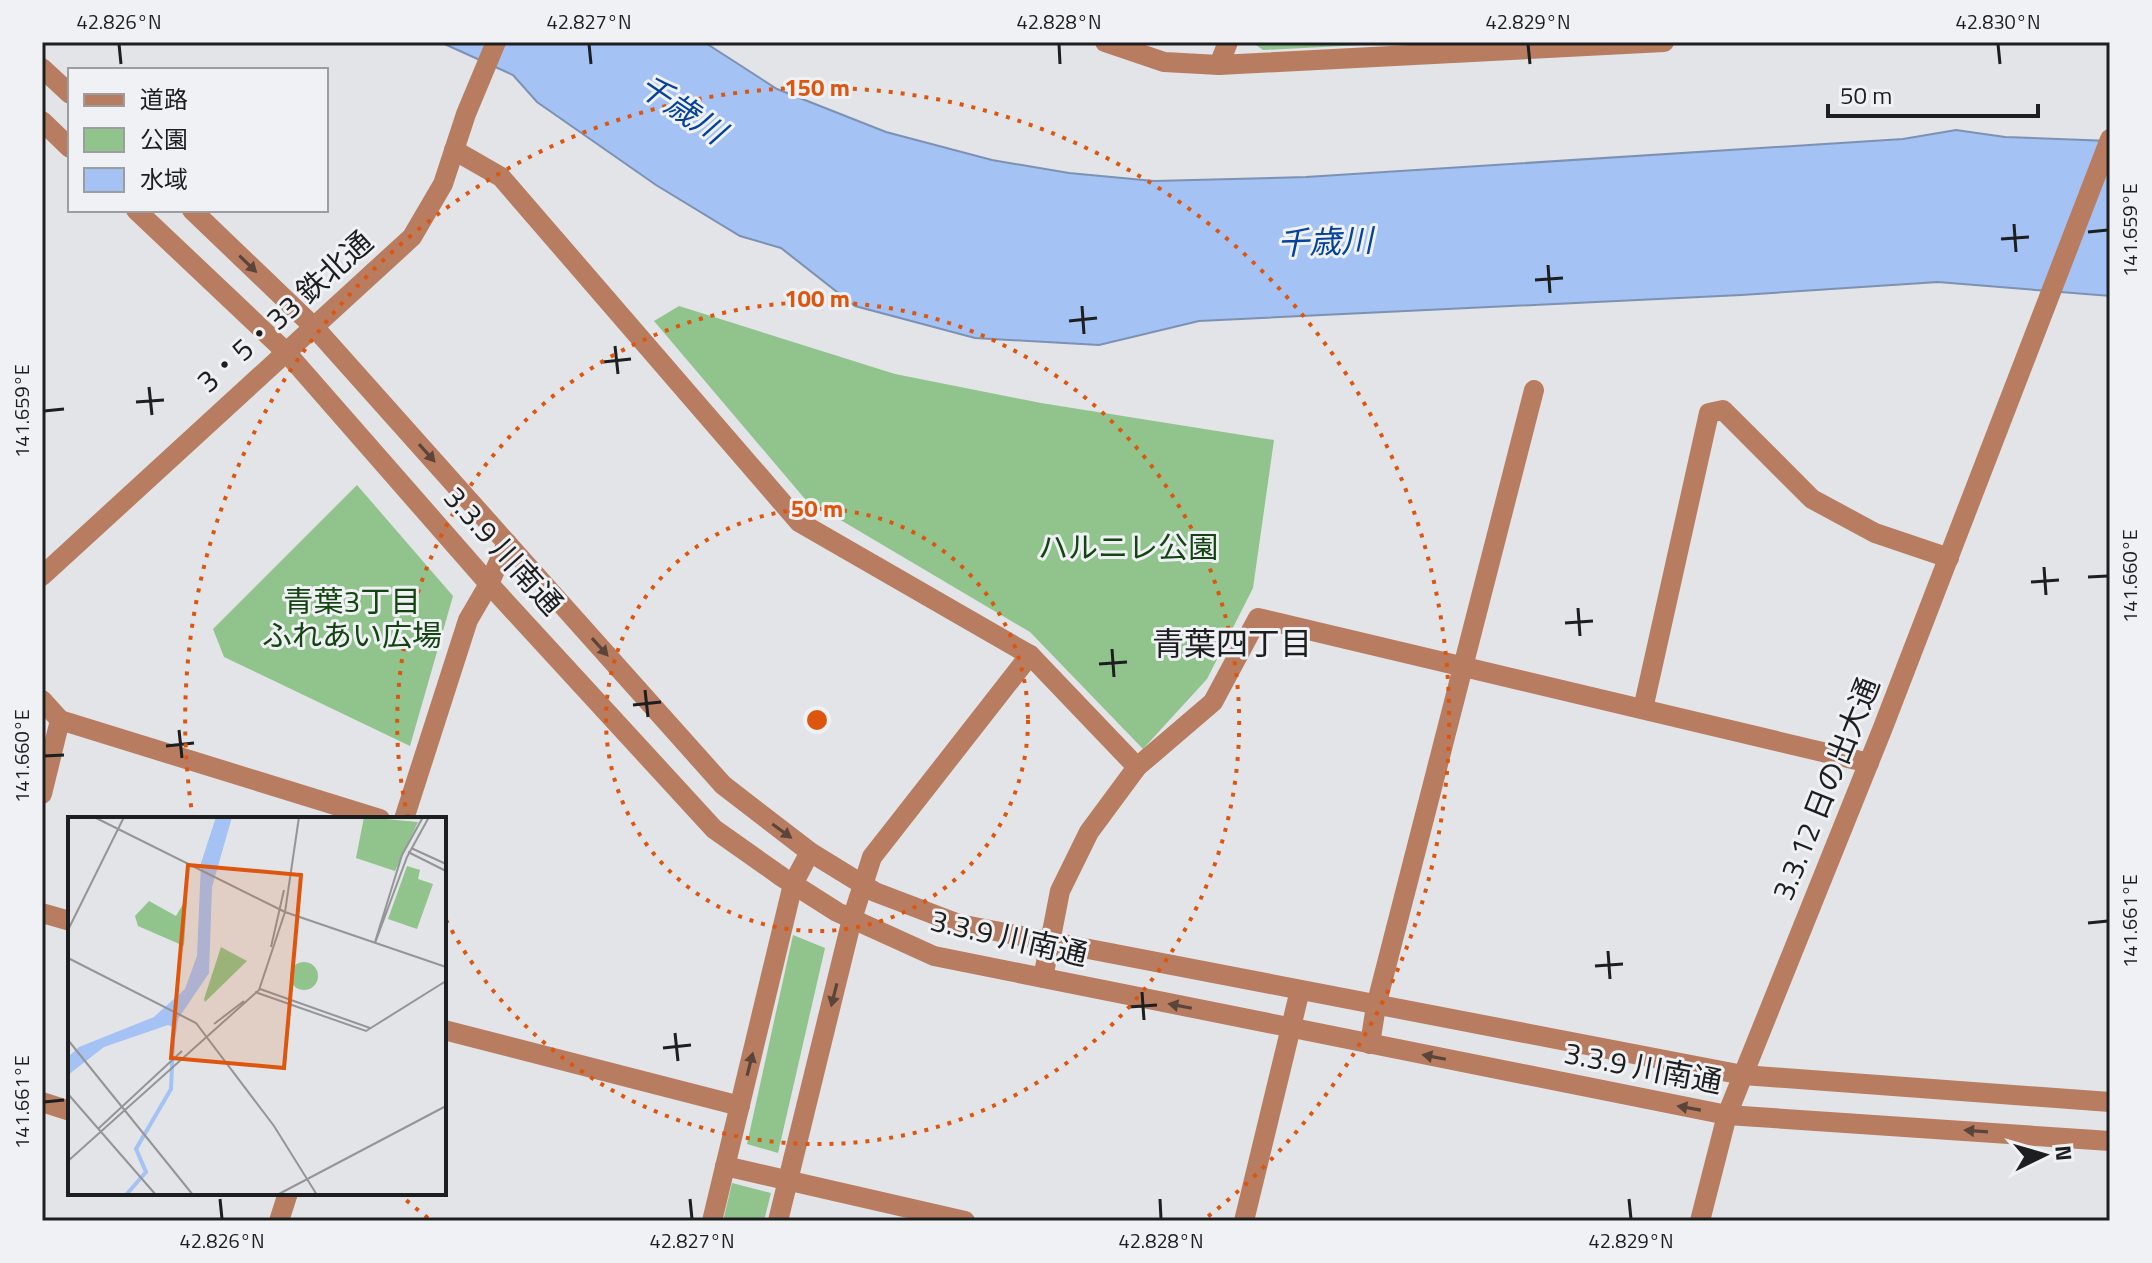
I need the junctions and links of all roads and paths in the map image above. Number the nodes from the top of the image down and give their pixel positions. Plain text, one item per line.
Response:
1 (496, 42) edge
2 (1105, 42) edge
3 (1228, 42) edge
4 (1664, 42) edge
5 (1219, 65) junction
6 (42, 68) edge
7 (68, 92) edge
8 (42, 121) edge
9 (2110, 139) edge
10 (68, 146) edge
11 (454, 150) junction
12 (138, 212) edge
13 (194, 212) edge
14 (315, 328) junction
15 (286, 352) junction
16 (1534, 390) dead end
17 (507, 543) junction
18 (1949, 558) junction
19 (42, 576) edge
20 (489, 584) junction
21 (1030, 655) junction
22 (1464, 667) junction
23 (42, 700) edge
24 (1643, 709) junction
25 (60, 720) junction
26 (1869, 763) junction
27 (1137, 767) junction
28 (42, 794) edge
29 (374, 817) edge
30 (405, 817) edge
31 (810, 852) junction
32 (793, 884) junction
33 (865, 886) junction
34 (42, 913) edge
35 (852, 919) junction
36 (68, 920) edge
37 (1051, 943) junction
38 (1043, 978) junction
39 (1300, 990) junction
40 (1376, 1006) junction
41 (1290, 1028) junction
42 (446, 1031) edge
43 (1370, 1044) junction
44 (1743, 1075) junction
45 (42, 1102) edge
46 (2110, 1102) edge
47 (740, 1106) junction
48 (68, 1110) edge
49 (1727, 1115) junction
50 (2110, 1141) edge
51 (725, 1166) junction
52 (788, 1180) junction
53 (287, 1195) edge
54 (924, 1216) edge
55 (279, 1221) edge
56 (712, 1221) edge
57 (778, 1221) edge
58 (965, 1221) edge
59 (1244, 1221) edge
60 (1700, 1221) edge

1 - 11 street, 3・5・33 鉄北通
2 - 5 street
3 - 5 street
4 - 5 street
6 - 7 street
8 - 10 street
9 - 18 street, 3.3.12 日の出大通
11 - 14 street, 3・5・33 鉄北通
11 - 21 street
12 - 15 street, 3.3.9 川南通
13 -> 14 street, 3.3.9 川南通
14 - 15 street, 3・5・33 鉄北通
14 -> 17 street, 3.3.9 川南通
15 - 19 street, 3・5・33 鉄北通
15 - 20 street, 3.3.9 川南通
16 - 22 street
17 - 20 street
17 -> 31 street, 3.3.9 川南通
18 - 24 street
18 - 26 street, 3.3.12 日の出大通
20 - 30 street
20 - 32 street, 3.3.9 川南通
21 - 27 street
21 - 33 street
22 - 24 street
22 - 27 street
22 - 40 street
23 - 25 street
24 - 26 street
25 - 28 street
25 - 29 street
26 - 44 street, 3.3.12 日の出大通
27 - 37 street
31 - 32 street
31 - 33 street, 3.3.9 川南通
32 - 35 street, 3.3.9 川南通
47 -> 32 street
33 - 35 street
33 - 37 street, 3.3.9 川南通
34 - 36 street
35 - 38 street, 3.3.9 川南通
35 -> 52 street
37 - 38 street
37 - 39 street, 3.3.9 川南通
41 -> 38 street, 3.3.9 川南通
39 - 40 street, 3.3.9 川南通
39 - 41 street
40 - 43 street
40 - 44 street, 3.3.9 川南通
41 - 43 street, 3.3.9 川南通
41 - 59 street
42 - 47 street
49 -> 43 street, 3.3.9 川南通
44 - 46 street, 3.3.9 川南通
44 - 49 street, 3.3.12 日の出大通
45 - 48 street
47 - 51 street
50 -> 49 street, 3.3.9 川南通
49 - 60 street, 3.3.12 日の出大通
51 - 52 street
51 - 56 street
52 - 54 street
52 - 57 street
53 - 55 street
54 - 58 street

